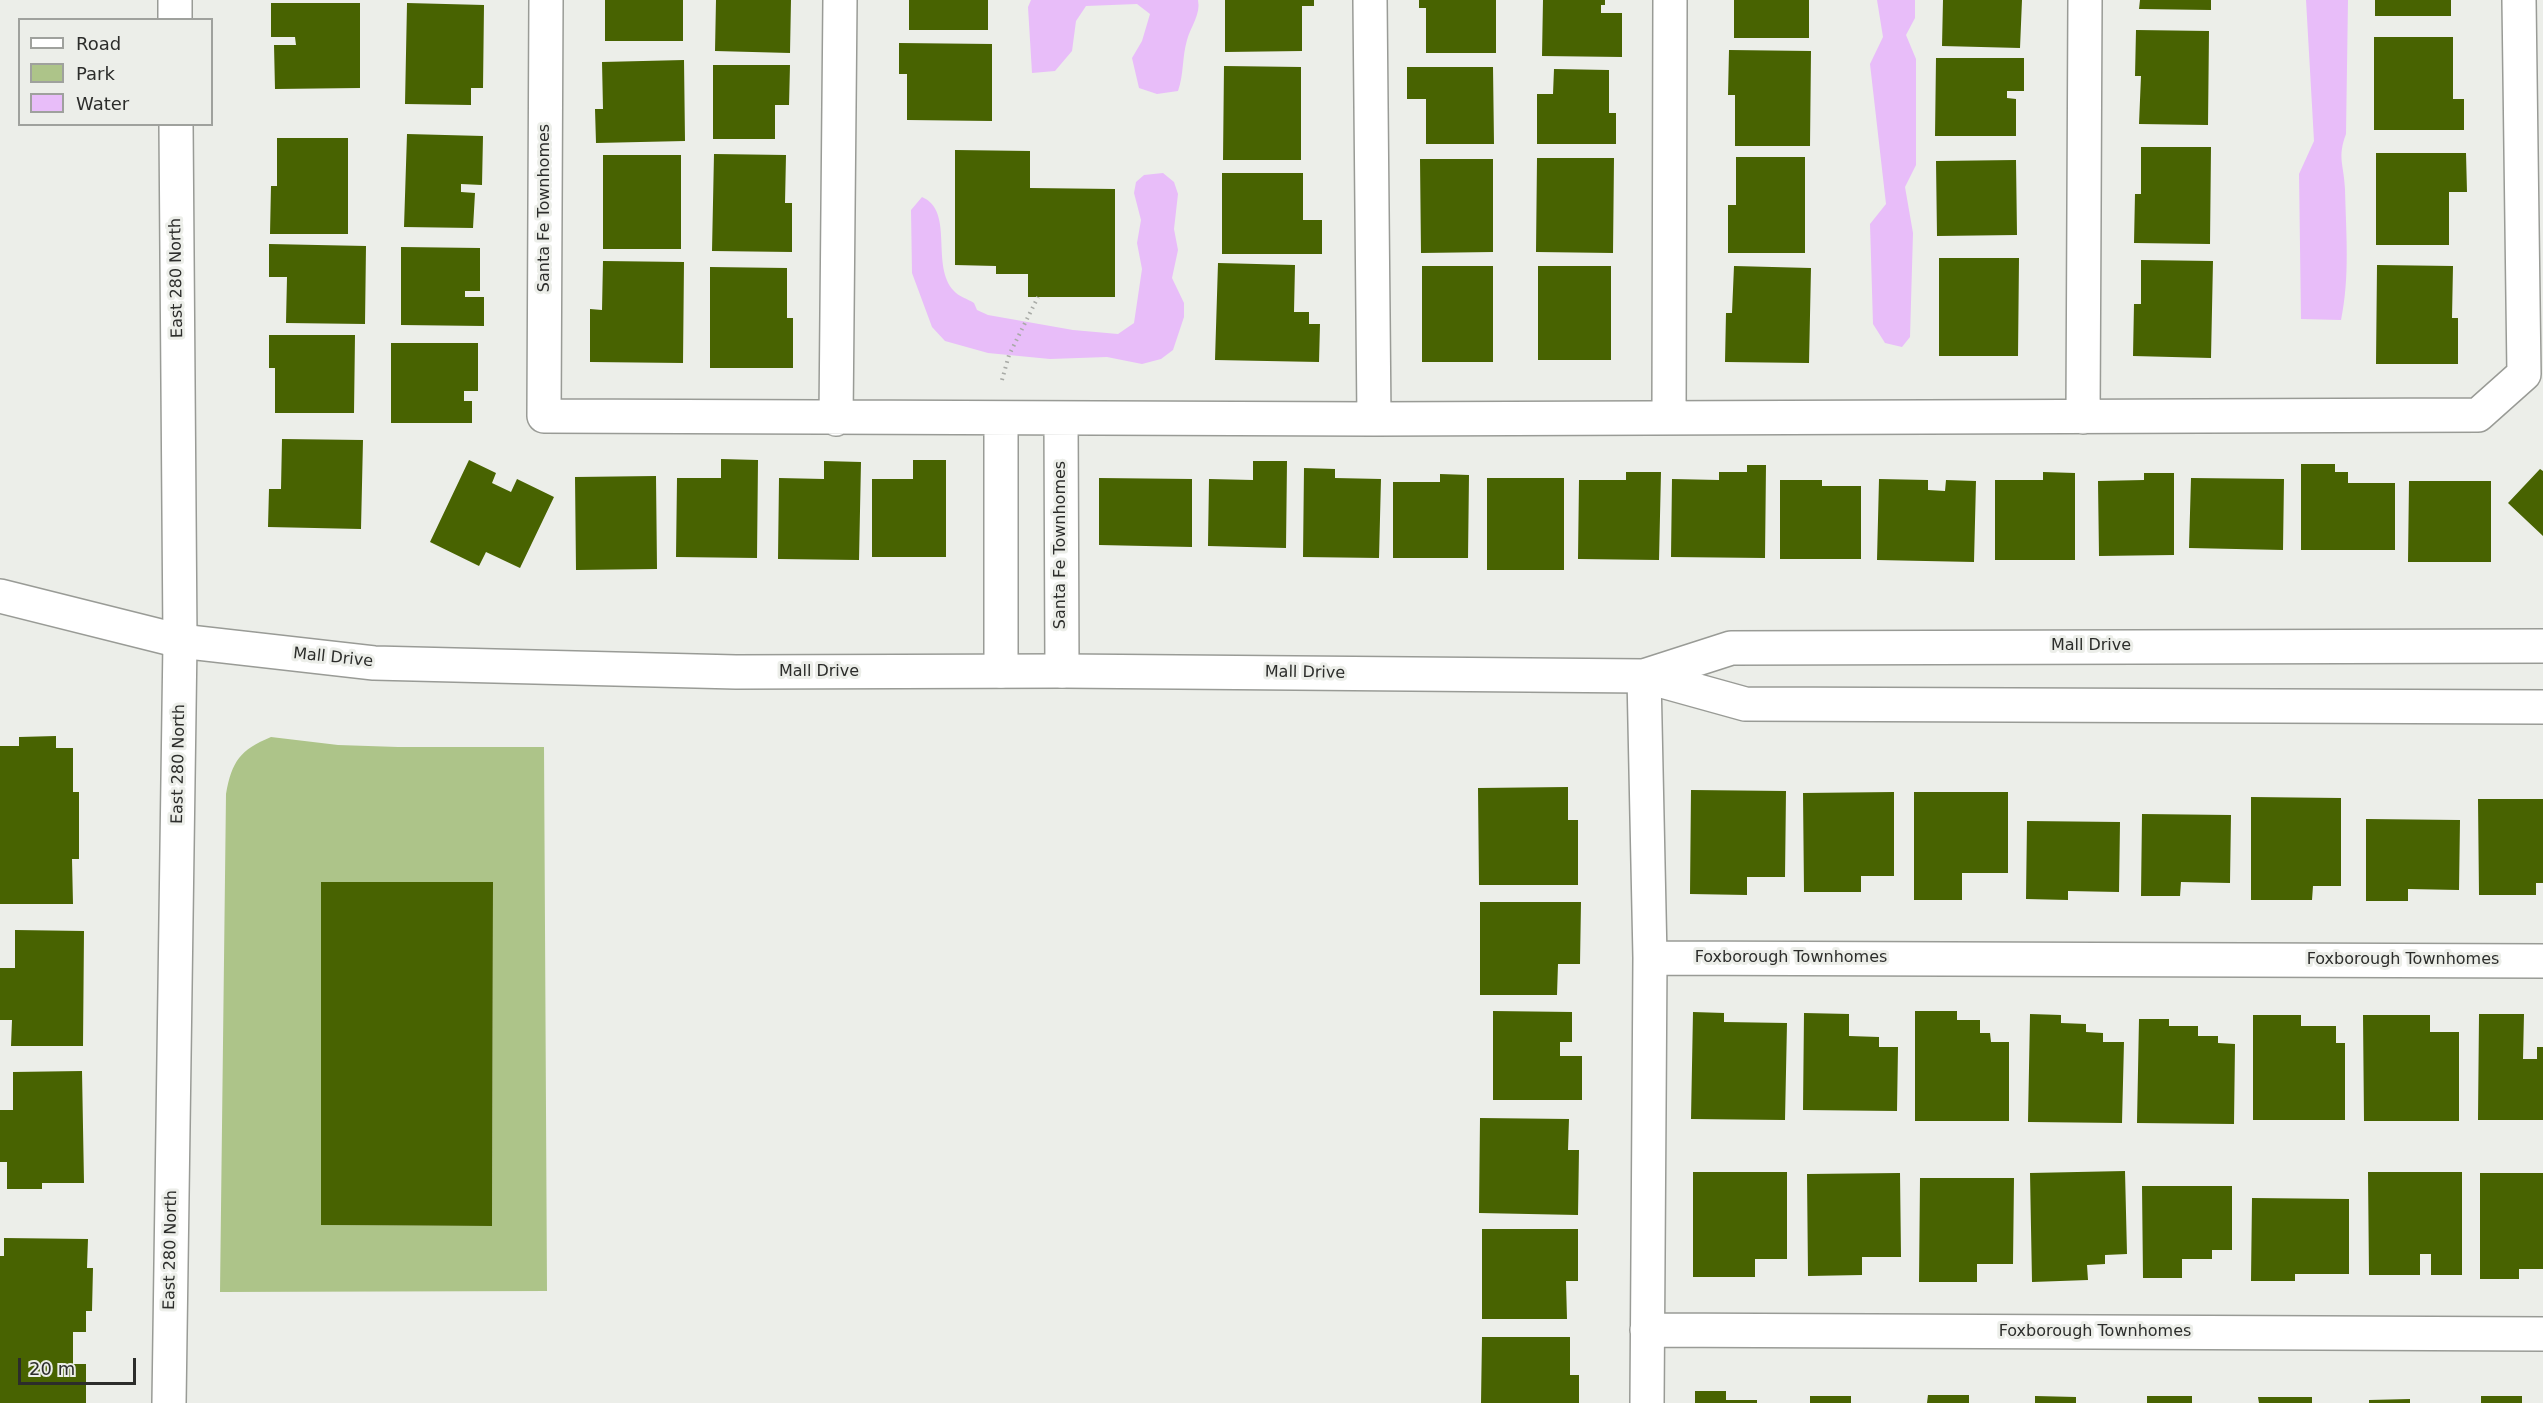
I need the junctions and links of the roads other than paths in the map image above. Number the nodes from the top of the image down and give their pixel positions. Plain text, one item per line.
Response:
1 (175, 0) edge
2 (546, 0) edge
3 (840, 0) edge
4 (1370, 0) edge
5 (1670, 0) edge
6 (2085, 0) edge
7 (2519, 0) edge
8 (175, 18) edge
9 (176, 126) edge
10 (2083, 417) junction
11 (1669, 418) junction
12 (836, 419) junction
13 (1001, 419) junction
14 (1061, 419) junction
15 (1374, 419) junction
16 (0, 596) edge
17 (180, 641) junction
18 (2543, 646) edge
19 (1001, 671) junction
20 (1062, 671) junction
21 (1644, 676) junction
22 (2543, 707) edge
23 (1650, 958) junction
24 (2543, 961) edge
25 (1647, 1330) junction
26 (2543, 1334) edge
27 (169, 1403) edge
28 (1647, 1403) edge

1 - 8 street
2 - 12 street, Santa Fe Townhomes
3 - 12 street
4 - 15 street
5 - 11 street
6 - 10 street
7 - 10 street
9 - 17 street, East 280 North
10 - 11 street
11 - 15 street
12 - 13 street
13 - 14 street
13 - 19 street
14 - 15 street
14 - 20 street, Santa Fe Townhomes
16 - 17 street, Mall Drive
17 - 19 street, Mall Drive
17 - 27 street, East 280 North
18 - 21 street, Mall Drive
19 - 20 street, Mall Drive
20 - 21 street, Mall Drive
21 - 22 street, Mall Drive
21 - 23 street
23 - 24 street, Foxborough Townhomes
23 - 25 street
25 - 26 street, Foxborough Townhomes
25 - 28 street

